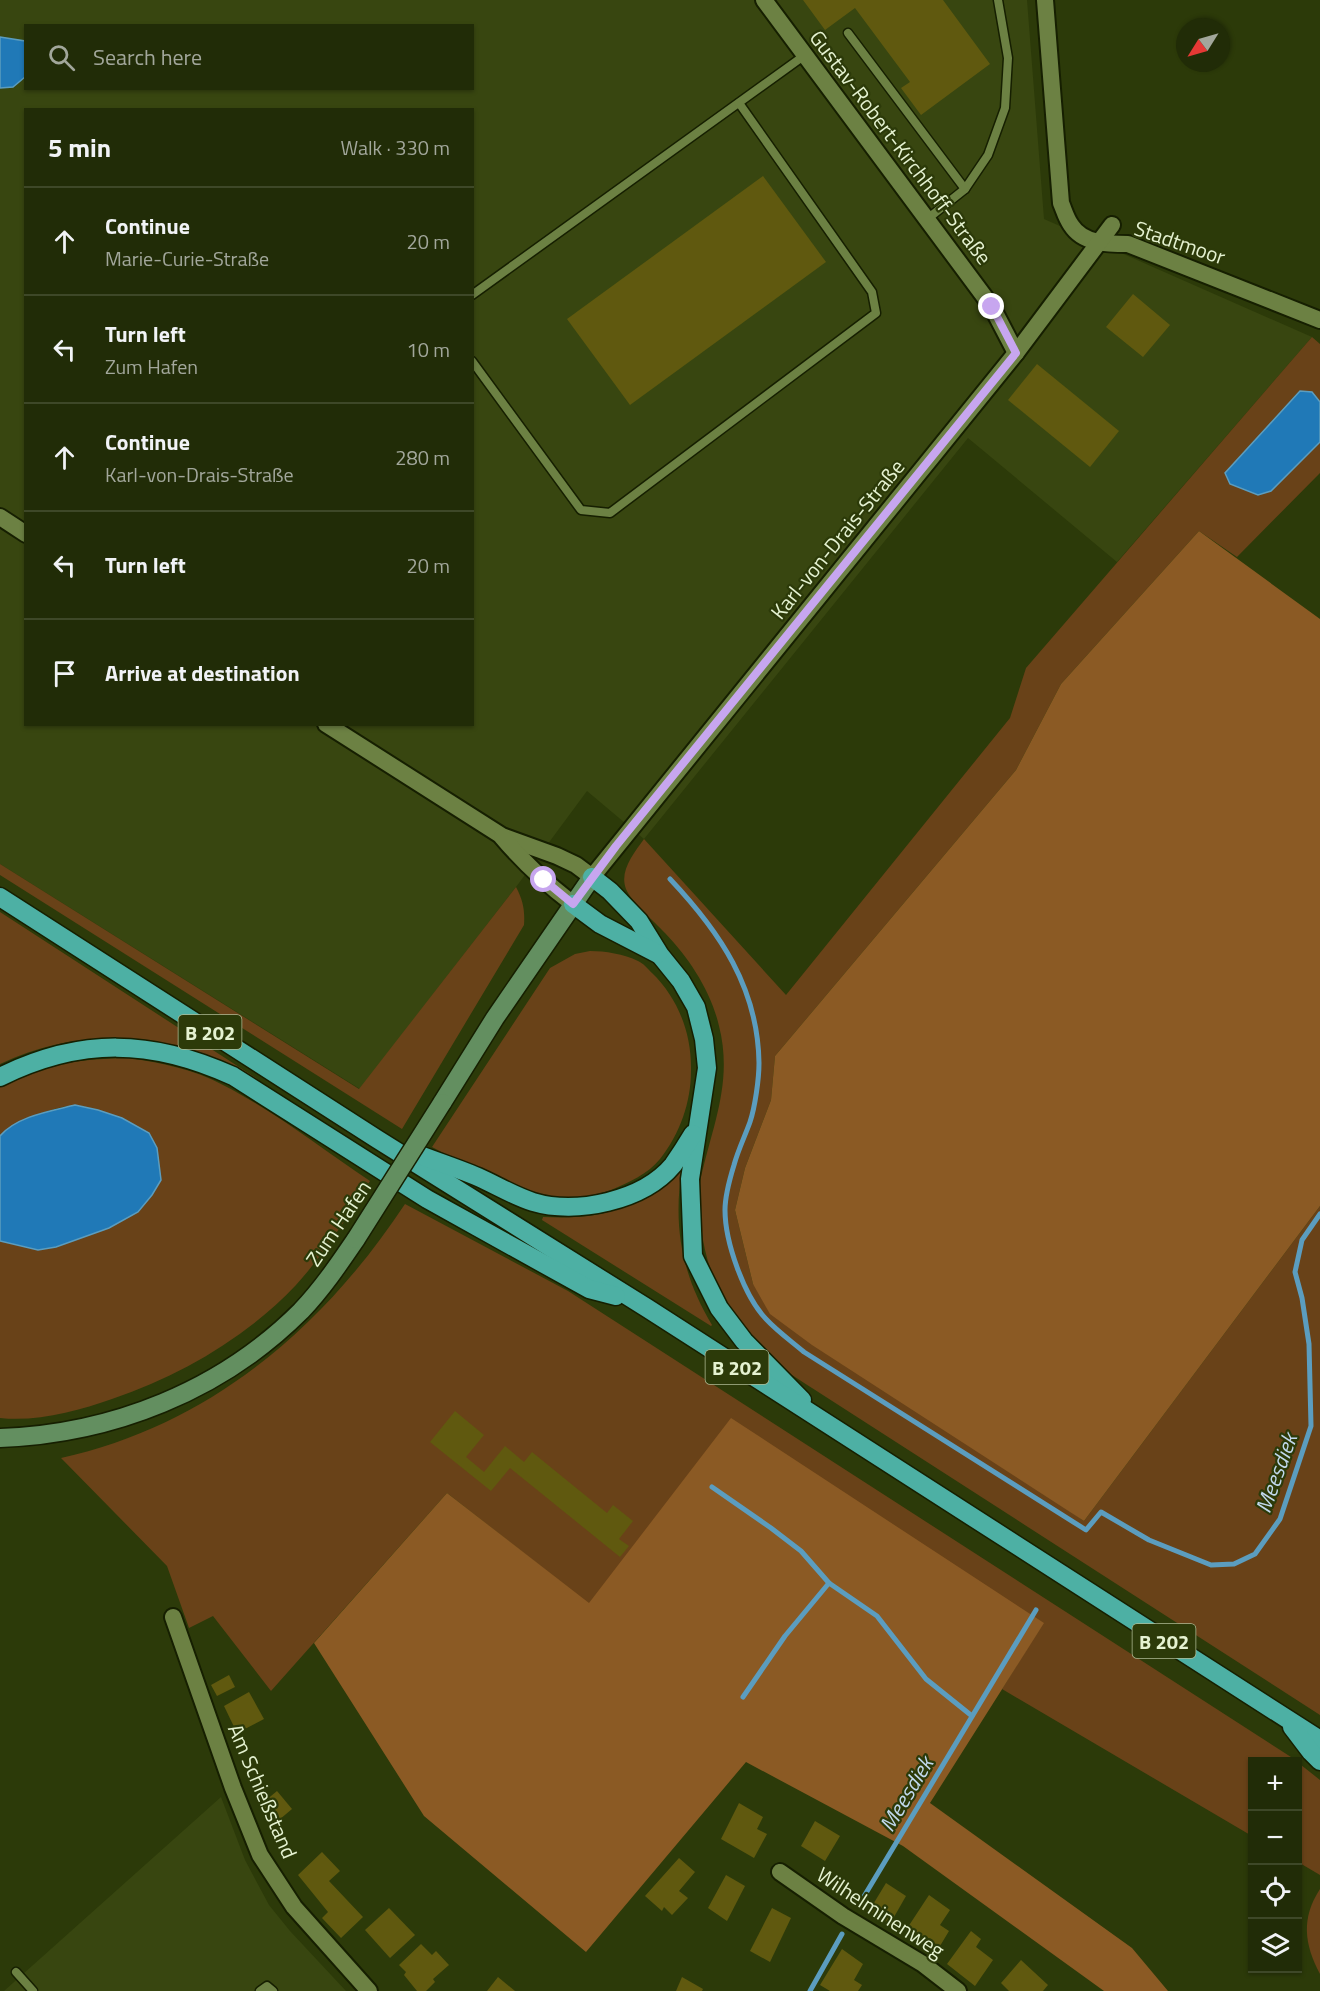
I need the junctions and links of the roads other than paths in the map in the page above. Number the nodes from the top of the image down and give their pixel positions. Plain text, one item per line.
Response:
1 (765, 0) edge
2 (998, 0) edge
3 (1044, 0) edge
4 (848, 33) dead end
5 (805, 55) junction
6 (739, 103) junction
7 (965, 189) junction
8 (926, 220) junction
9 (1112, 225) dead end
10 (1099, 244) junction
11 (474, 294) edge
12 (1320, 320) edge
13 (1016, 353) junction
14 (474, 364) edge
15 (0, 517) edge
16 (24, 533) edge
17 (329, 726) edge
18 (502, 836) junction
19 (592, 877) junction
20 (0, 897) edge
21 (573, 904) junction
22 (660, 955) junction
23 (0, 1077) edge
24 (696, 1130) junction
25 (377, 1139) junction
26 (638, 1302) junction
27 (827, 1425) junction
28 (0, 1438) edge
29 (173, 1617) dead end
30 (1283, 1716) junction
31 (1320, 1740) edge
32 (1320, 1761) edge
33 (780, 1872) dead end
34 (16, 1972) dead end
35 (33, 1991) edge
36 (260, 1991) edge
37 (273, 1991) edge
38 (369, 1991) edge
39 (958, 1991) edge

1 - 5 street, Gustav-Robert-Kirchhoff-Straße
2 - 7 lane
3 - 10 street
4 - 7 lane
5 - 6 lane
5 - 8 street, Gustav-Robert-Kirchhoff-Straße
6 - 11 lane
6 - 14 lane
7 - 8 lane
8 - 13 street, Gustav-Robert-Kirchhoff-Straße
9 - 10 street, Karl-von-Drais-Straße
10 - 12 street, Stadtmoor
10 - 13 street, Karl-von-Drais-Straße
13 - 19 street, Karl-von-Drais-Straße
15 - 16 street
17 - 18 street
18 - 19 street
18 - 21 street
19 - 21 main road, Zum Hafen
19 - 22 highway
20 - 25 highway, B 202
21 - 22 highway
21 - 28 main road, Zum Hafen, bridge
22 - 24 highway
23 - 26 highway
24 - 25 highway
24 - 27 highway
25 - 26 highway, B 202
26 - 27 highway, B 202
27 - 30 highway, B 202
29 - 38 street, Am Schießstand
30 - 31 highway, B 202
30 - 32 highway
33 - 39 street, Wilhelminenweg
34 - 35 lane
36 - 37 lane

